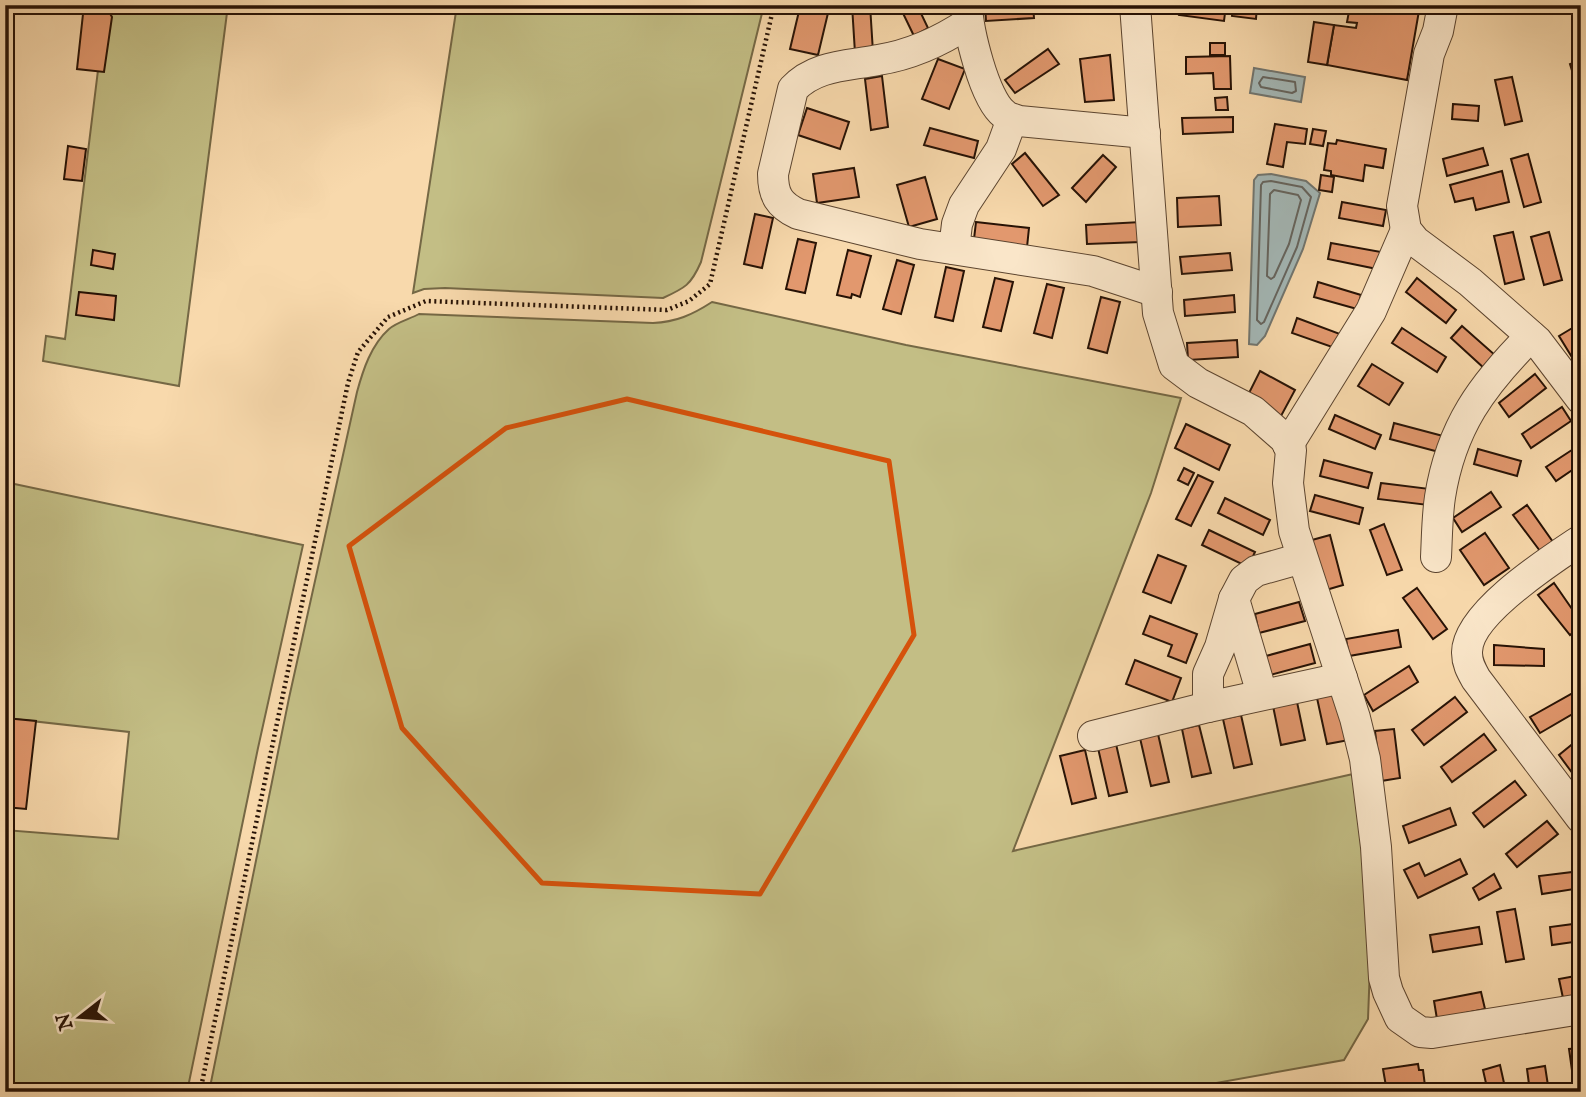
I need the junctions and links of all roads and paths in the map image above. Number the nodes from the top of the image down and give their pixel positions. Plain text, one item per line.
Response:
1 (774, 5) edge
2 (1135, 5) edge
3 (1430, 5) edge
4 (1443, 5) edge
5 (968, 14) edge
6 (1429, 54) junction
7 (1012, 119) junction
8 (1145, 133) junction
9 (1406, 230) junction
10 (954, 249) junction
11 (1157, 292) junction
12 (1531, 336) junction
13 (1581, 399) edge
14 (1288, 445) junction
15 (1581, 540) edge
16 (1436, 557) dead end
17 (1302, 558) junction
18 (1234, 599) junction
19 (1342, 678) junction
20 (1262, 694) junction
21 (1208, 707) junction
22 (1093, 736) dead end
23 (1581, 818) edge
24 (1581, 1009) edge
25 (200, 1092) edge

1 - 25 path
2 - 8 lane
3 - 6 lane
4 - 6 lane
5 - 7 lane
5 - 10 lane
6 - 9 lane
7 - 8 lane
7 - 10 lane
8 - 11 lane
9 - 12 lane
9 - 14 lane
10 - 11 lane
11 - 14 lane
12 - 13 lane
12 - 16 lane
14 - 17 lane
15 - 23 lane
17 - 18 lane
17 - 19 lane
18 - 20 lane
18 - 21 lane
19 - 20 lane
19 - 24 lane
20 - 21 lane
21 - 22 lane

